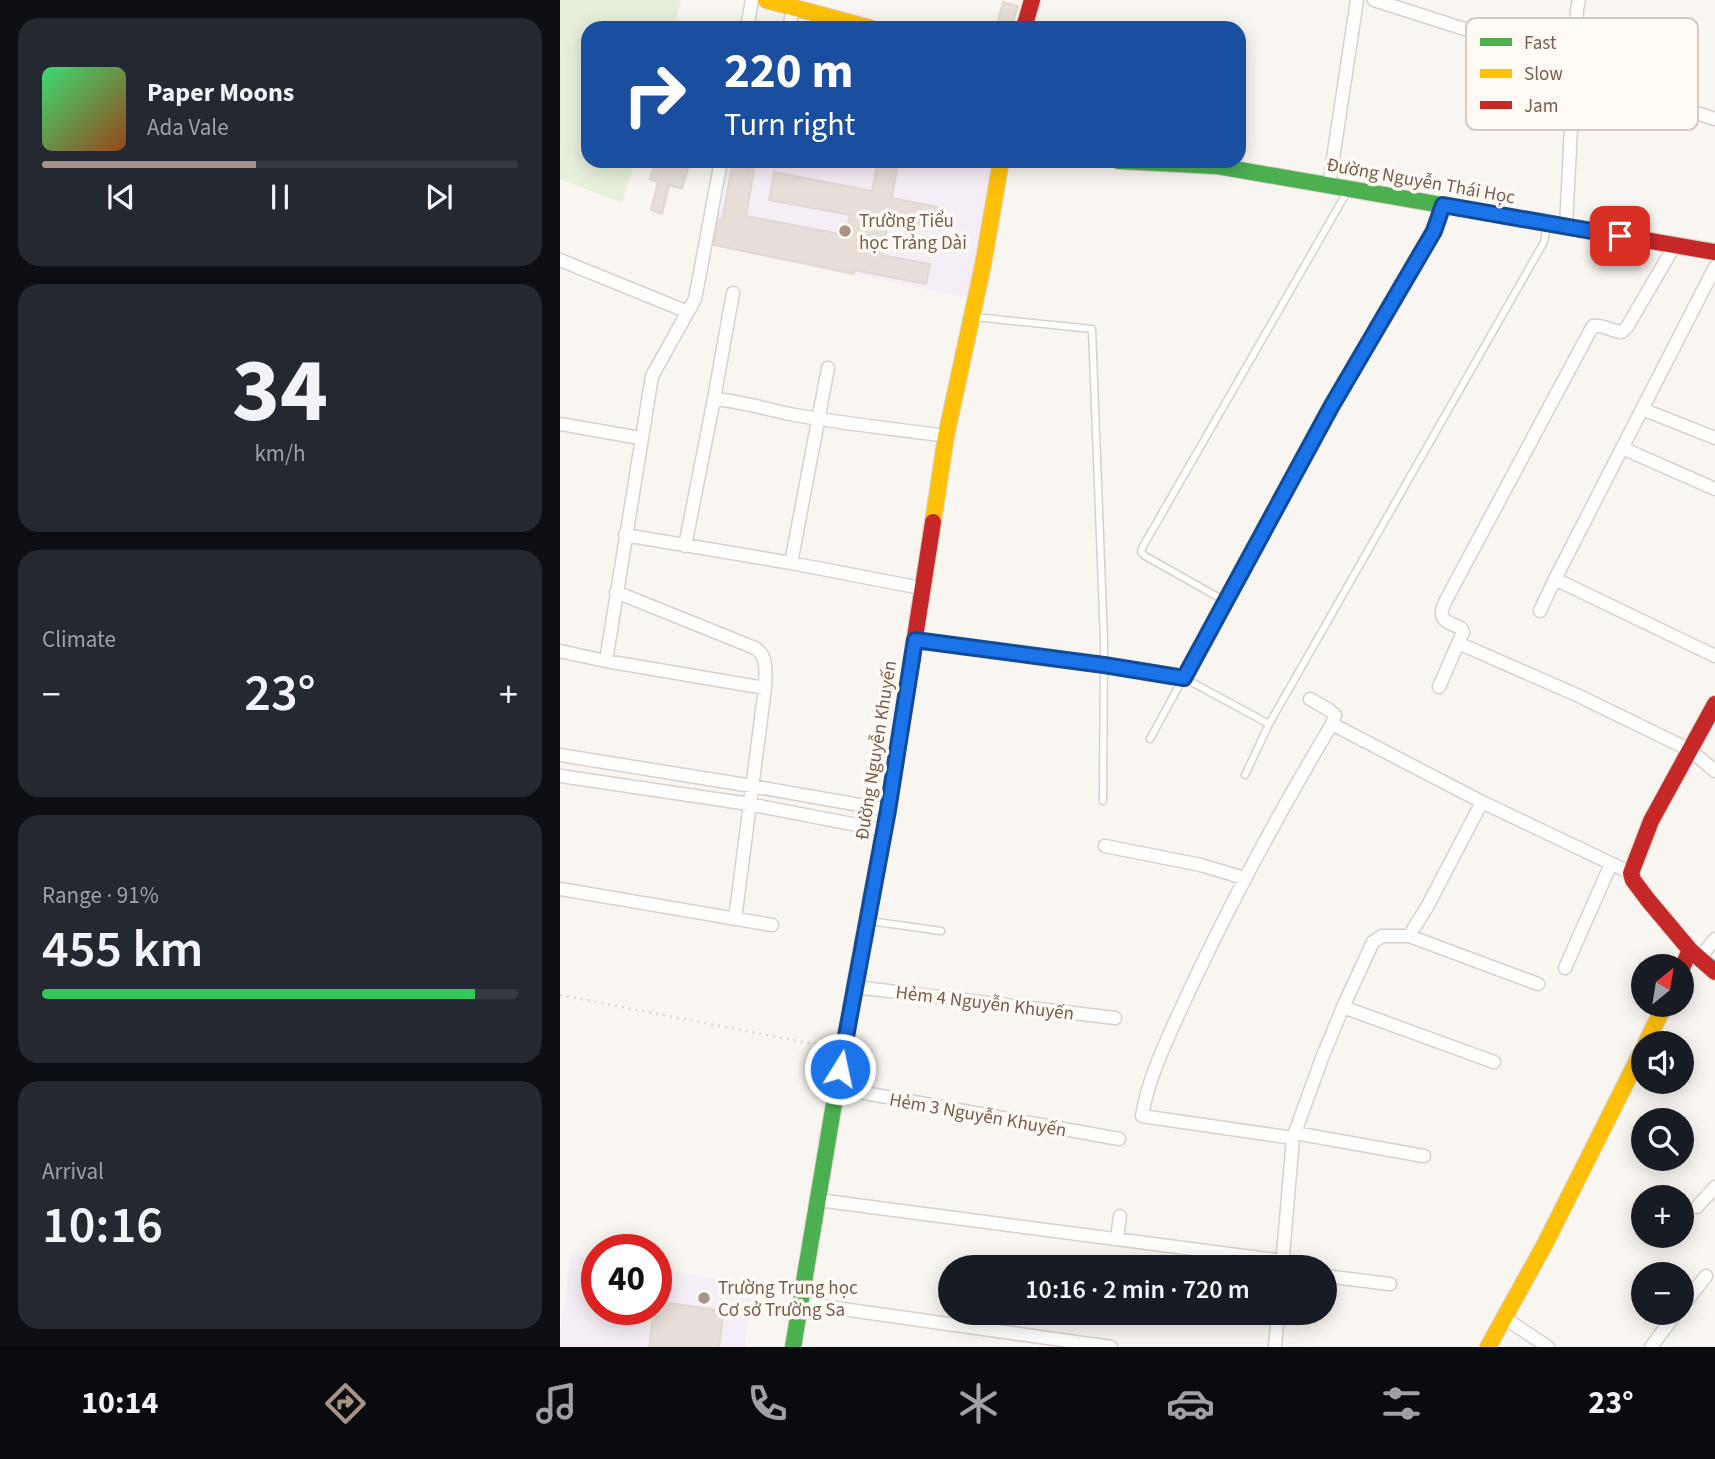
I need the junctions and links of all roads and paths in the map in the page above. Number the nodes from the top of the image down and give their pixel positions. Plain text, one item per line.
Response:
1 (752, 0) edge
2 (766, 0) edge
3 (1032, 0) edge
4 (1357, 0) edge
5 (1374, 0) edge
6 (1579, 0) edge
7 (816, 7) edge
8 (793, 8) junction
9 (1577, 18) edge
10 (748, 21) edge
11 (790, 21) edge
12 (852, 21) edge
13 (1026, 21) edge
14 (1466, 32) edge
15 (1698, 113) edge
16 (1715, 119) edge
17 (1571, 130) edge
18 (720, 168) edge
19 (1000, 168) edge
20 (1229, 168) edge
21 (1329, 185) junction
22 (1349, 188) junction
23 (1443, 205) junction
24 (1548, 223) junction
25 (1566, 226) junction
26 (1675, 245) junction
27 (1715, 252) edge
28 (560, 260) edge
29 (1715, 267) edge
30 (733, 293) dead end
31 (688, 312) junction
32 (971, 317) junction
33 (828, 368) dead end
34 (715, 399) junction
35 (1642, 409) junction
36 (820, 419) junction
37 (560, 424) edge
38 (946, 436) junction
39 (640, 438) junction
40 (1715, 438) edge
41 (1622, 448) junction
42 (1715, 489) edge
43 (625, 535) junction
44 (685, 546) junction
45 (791, 563) junction
46 (1555, 579) junction
47 (921, 588) junction
48 (617, 592) junction
49 (1225, 601) junction
50 (1541, 611) dead end
51 (915, 640) junction
52 (1458, 643) junction
53 (560, 651) edge
54 (1715, 656) edge
55 (606, 661) junction
56 (1104, 665) junction
57 (1184, 678) junction
58 (1439, 687) dead end
59 (765, 688) junction
60 (1310, 699) dead end
61 (1715, 704) edge
62 (1269, 724) junction
63 (1332, 724) junction
64 (1150, 739) dead end
65 (1690, 750) junction
66 (560, 755) edge
67 (1715, 771) edge
68 (1245, 775) dead end
69 (560, 776) edge
70 (752, 786) junction
71 (1103, 801) dead end
72 (1482, 802) junction
73 (749, 804) junction
74 (888, 810) junction
75 (883, 830) junction
76 (1105, 846) dead end
77 (1612, 864) junction
78 (1631, 873) junction
79 (1244, 878) junction
80 (560, 889) edge
81 (735, 919) junction
82 (867, 921) junction
83 (772, 925) dead end
84 (941, 931) dead end
85 (1409, 936) junction
86 (1715, 939) edge
87 (1695, 954) junction
88 (1565, 968) dead end
89 (1715, 972) edge
90 (1538, 984) dead end
91 (855, 987) junction
92 (560, 995) edge
93 (1343, 1007) junction
94 (1115, 1018) dead end
95 (844, 1051) junction
96 (1494, 1062) dead end
97 (1631, 1073) edge
98 (837, 1088) junction
99 (1294, 1135) junction
100 (1119, 1139) dead end
101 (1424, 1156) dead end
102 (1715, 1187) edge
103 (818, 1200) junction
104 (1696, 1207) dead end
105 (1120, 1216) dead end
106 (1117, 1238) junction
107 (1225, 1255) edge
108 (1283, 1255) edge
109 (1706, 1276) dead end
110 (1337, 1277) edge
111 (1391, 1284) dead end
112 (1694, 1292) edge
113 (800, 1303) junction
114 (1503, 1317) junction
115 (1277, 1325) edge
116 (1667, 1325) edge
117 (793, 1347) edge
118 (1111, 1347) edge
119 (1275, 1347) edge
120 (1488, 1347) edge
121 (1548, 1347) edge
122 (1651, 1347) edge

1 - 10 street
2 - 8 street
3 - 13 street
4 - 21 street
5 - 14 street
6 - 9 street
7 - 8 street
7 - 12 street
8 - 11 street
15 - 16 street
17 - 25 street
18 - 31 street
19 - 32 street, Đường Nguyễn Khuyến
20 - 21 street, Đường Nguyễn Thái Học
21 - 22 street, Đường Nguyễn Thái Học
22 - 23 street, Đường Nguyễn Thái Học
22 - 49 lane
23 - 24 street, Đường Nguyễn Thái Học
23 - 49 lane
24 - 25 street, Đường Nguyễn Thái Học
24 - 62 lane
25 - 26 street, Đường Nguyễn Thái Học
26 - 27 street, Đường Nguyễn Thái Học
26 - 52 street
28 - 31 street
29 - 35 street
30 - 34 street
31 - 39 street
32 - 38 street, Đường Nguyễn Khuyến
32 - 56 lane
33 - 36 street
34 - 36 street
34 - 44 street
35 - 40 street
35 - 41 street
36 - 38 street
36 - 45 street
37 - 39 street
38 - 47 street, Đường Nguyễn Khuyến
39 - 43 street
41 - 42 street
41 - 46 street
43 - 44 street
43 - 48 street
44 - 45 street
45 - 47 street
46 - 50 street
46 - 54 street
47 - 51 street, Đường Nguyễn Khuyến
48 - 55 street
48 - 59 street
49 - 57 lane
51 - 56 lane
51 - 74 street, Đường Nguyễn Khuyến
52 - 58 street
52 - 65 street
53 - 55 street
55 - 59 street
56 - 57 lane
56 - 71 lane
57 - 62 lane
57 - 64 lane
59 - 70 street
60 - 63 street
61 - 65 street
62 - 68 lane
63 - 72 street
63 - 79 street
65 - 67 street
65 - 78 street
66 - 70 street
69 - 73 street
70 - 73 street
70 - 74 street
72 - 77 street
72 - 85 street
73 - 75 street
73 - 81 street
74 - 75 street, Đường Nguyễn Khuyến
75 - 82 street, Đường Nguyễn Khuyến
76 - 79 street
77 - 78 street
77 - 88 street
78 - 87 street
79 - 99 street
80 - 81 street
81 - 83 street
82 - 84 lane
82 - 91 street, Đường Nguyễn Khuyến
85 - 90 street
85 - 93 street
86 - 87 street
87 - 89 street
91 - 94 street, Hẻm 4 Nguyễn Khuyến
91 - 95 street, Đường Nguyễn Khuyến
92 - 95 path
93 - 96 street
93 - 99 street
95 - 98 street, Đường Nguyễn Khuyến
97 - 114 street
98 - 100 street, Hẻm 3 Nguyễn Khuyến
98 - 103 street, Đường Nguyễn Khuyến
99 - 101 street
99 - 108 street
102 - 104 street
103 - 106 street
103 - 113 street, Đường Nguyễn Khuyến
105 - 106 street
106 - 107 street
109 - 112 street
110 - 111 street
113 - 117 street, Đường Nguyễn Khuyến
113 - 118 street
114 - 120 street
114 - 121 street
115 - 119 street
116 - 122 street

